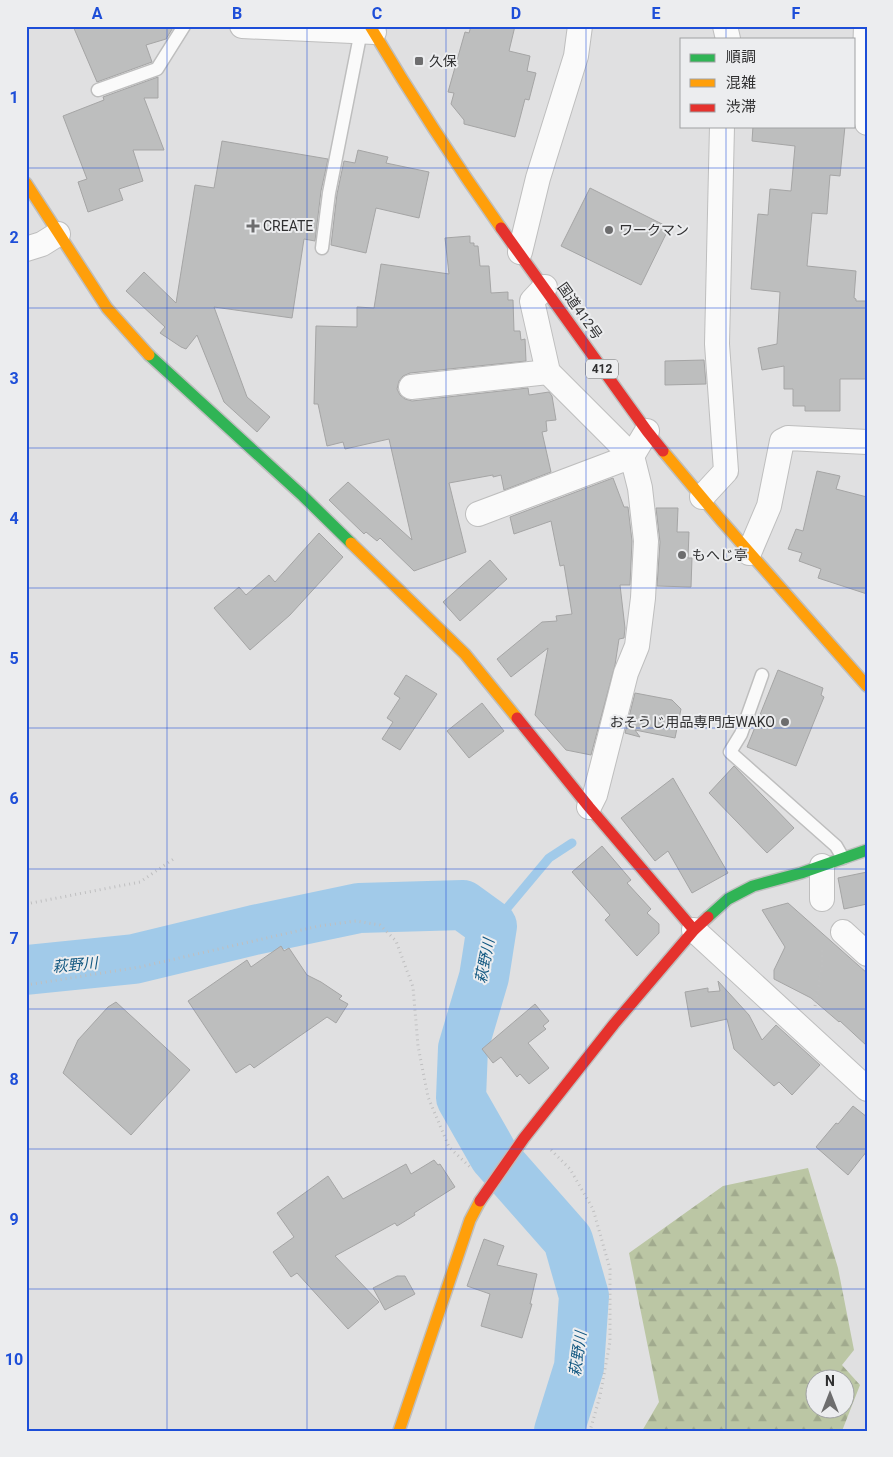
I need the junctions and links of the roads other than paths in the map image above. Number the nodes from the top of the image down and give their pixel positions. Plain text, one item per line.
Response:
1 (184, 26) edge
2 (242, 26) edge
3 (580, 26) edge
4 (866, 26) edge
5 (368, 30) edge
6 (98, 90) dead end
7 (867, 123) edge
8 (722, 128) edge
9 (26, 183) edge
10 (58, 234) junction
11 (26, 248) edge
12 (322, 248) dead end
13 (520, 252) junction
14 (545, 287) junction
15 (548, 372) junction
16 (411, 387) dead end
17 (648, 431) junction
18 (867, 442) edge
19 (632, 456) junction
20 (702, 497) junction
21 (478, 514) dead end
22 (749, 553) junction
23 (762, 676) dead end
24 (867, 686) edge
25 (589, 807) junction
26 (867, 850) edge
27 (833, 862) junction
28 (822, 899) dead end
29 (694, 930) junction
30 (832, 936) road end
31 (867, 954) edge
32 (867, 1088) edge
33 (399, 1431) edge

1 - 6 lane
2 - 5 street
3 - 13 street
4 - 7 street
5 - 12 lane
5 - 13 main road, 国道412号 / 412
8 - 20 street
9 - 10 main road
10 - 11 street
10 - 25 main road
13 - 14 main road, 国道412号 / 412
14 - 15 street
14 - 17 main road, 国道412号 / 412
15 - 16 street
15 - 19 street
17 - 19 street
17 - 20 main road, 国道412号 / 412
18 - 22 street
19 - 21 street
19 - 25 street
20 - 22 main road, 国道412号 / 412
22 - 24 main road, 国道412号 / 412
23 - 27 lane
25 - 29 main road
26 - 27 main road
27 - 28 street
27 - 29 main road
29 - 32 street
29 - 33 main road
30 - 31 street

